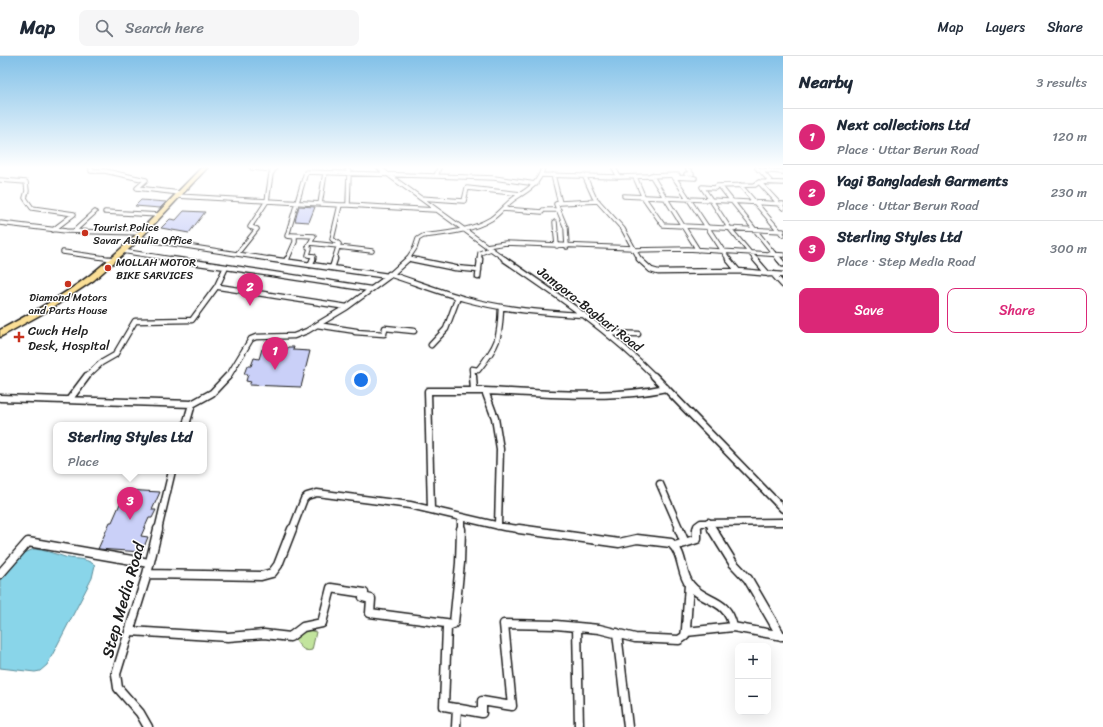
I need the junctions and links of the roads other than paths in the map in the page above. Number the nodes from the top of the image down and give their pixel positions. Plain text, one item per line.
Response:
1 (26, 199) edge
2 (173, 199) edge
3 (246, 199) edge
4 (299, 199) edge
5 (321, 199) edge
6 (348, 199) edge
7 (422, 199) edge
8 (439, 199) edge
9 (464, 199) edge
10 (514, 199) edge
11 (558, 199) edge
12 (645, 199) edge
13 (666, 199) edge
14 (673, 199) edge
15 (752, 199) edge
16 (689, 200) junction
17 (711, 200) junction
18 (267, 201) junction
19 (598, 201) joint
20 (733, 201) junction
21 (754, 202) junction
22 (298, 203) junction
23 (560, 203) junction
24 (320, 204) junction
25 (781, 204) edge
26 (340, 205) junction
27 (348, 205) junction
28 (783, 208) edge
29 (503, 209) junction
30 (435, 210) junction
31 (558, 210) junction
32 (95, 212) dead end
33 (105, 212) dead end
34 (159, 216) junction
35 (555, 222) dead end
36 (0, 223) edge
37 (683, 227) junction
38 (707, 228) junction
39 (730, 229) junction
40 (53, 230) junction
41 (464, 230) junction
42 (756, 230) junction
43 (74, 231) junction
44 (781, 231) edge
45 (288, 235) junction
46 (783, 235) edge
47 (139, 236) junction
48 (310, 243) junction
49 (557, 246) junction
50 (338, 247) junction
51 (489, 247) junction
52 (567, 247) junction
53 (633, 249) junction
54 (698, 250) junction
55 (122, 251) junction
56 (372, 251) dead end
57 (63, 252) dead end
58 (723, 252) junction
59 (749, 253) junction
60 (237, 254) junction
61 (775, 254) junction
62 (783, 255) edge
63 (408, 258) junction
64 (112, 260) junction
65 (286, 262) junction
66 (783, 264) edge
67 (310, 265) junction
68 (226, 267) junction
69 (332, 268) junction
70 (479, 270) junction
71 (738, 271) junction
72 (770, 274) junction
73 (388, 275) junction
74 (783, 275) edge
75 (478, 277) dead end
76 (783, 285) edge
77 (217, 286) junction
78 (370, 289) junction
79 (458, 298) junction
80 (347, 307) junction
81 (501, 307) junction
82 (584, 315) junction
83 (317, 325) junction
84 (414, 331) dead end
85 (607, 333) junction
86 (0, 334) edge
87 (638, 334) dead end
88 (431, 346) dead end
89 (666, 388) junction
90 (474, 391) junction
91 (485, 392) junction
92 (0, 398) edge
93 (69, 400) junction
94 (192, 404) junction
95 (187, 422) edge
96 (171, 474) edge
97 (660, 484) dead end
98 (783, 509) edge
99 (431, 510) junction
100 (461, 517) junction
101 (708, 522) junction
102 (783, 522) edge
103 (498, 526) junction
104 (685, 543) junction
105 (675, 546) junction
106 (149, 563) junction
107 (0, 574) edge
108 (147, 574) junction
109 (689, 584) junction
110 (452, 624) junction
111 (577, 627) junction
112 (733, 627) junction
113 (130, 631) junction
114 (686, 632) junction
115 (616, 633) junction
116 (782, 636) edge
117 (457, 708) junction
118 (148, 727) edge
119 (456, 727) edge
120 (580, 727) edge
121 (628, 727) edge

1 - 40 street
2 - 34 highway
3 - 18 street
4 - 22 street
5 - 24 street
6 - 27 street
7 - 30 street, Jamgora-Bagbari Road
8 - 9 street
10 - 29 street
11 - 23 street
12 - 37 street
13 - 37 street
14 - 16 street
15 - 21 street
16 - 17 street
16 - 38 street
17 - 20 street
17 - 39 street
18 - 22 street
18 - 60 street
19 - 23 street
19 - 53 street
20 - 21 street
20 - 42 street
21 - 25 street
21 - 44 street
22 - 24 street
22 - 45 street
23 - 31 street
24 - 26 street
25 - 28 street
26 - 27 street
26 - 50 street
27 - 30 street
29 - 31 street
29 - 41 street
30 - 41 street, Jamgora-Bagbari Road
31 - 52 street
32 - 43 street
33 - 34 street
34 - 47 highway
35 - 49 street
36 - 40 street
37 - 38 street
37 - 54 street
38 - 39 street
38 - 58 street
39 - 42 street
39 - 59 street
40 - 43 street
41 - 51 street, Jamgora-Bagbari Road
41 - 63 street
42 - 44 street
42 - 61 street
43 - 47 street
44 - 46 street
45 - 48 street
45 - 65 street
47 - 55 highway
47 - 60 street
48 - 50 street
48 - 67 street
49 - 51 street
49 - 52 street
50 - 56 street
50 - 69 street
51 - 70 street
51 - 82 street, Jamgora-Bagbari Road
52 - 53 street
53 - 54 street
53 - 71 street
54 - 58 street
55 - 64 highway
55 - 68 street
57 - 64 street
58 - 59 street
58 - 71 street
59 - 61 street
59 - 72 street
60 - 65 street
61 - 62 street
61 - 66 street
63 - 70 street
63 - 73 street
64 - 86 highway
65 - 67 street
67 - 69 street
68 - 77 street
68 - 78 street
69 - 73 street
70 - 75 street
71 - 72 street
72 - 74 street
72 - 76 street
73 - 78 street
73 - 79 street
77 - 80 street
77 - 93 street
78 - 80 street
79 - 81 street
79 - 88 street
80 - 83 street
81 - 82 street
81 - 90 street
82 - 85 street, Jamgora-Bagbari Road
83 - 84 street
83 - 94 street
85 - 87 street
85 - 89 street, Jamgora-Bagbari Road
89 - 91 street
89 - 98 street, Jamgora-Bagbari Road
90 - 91 street
90 - 99 street
91 - 103 street
92 - 93 street
93 - 94 street
94 - 95 street
96 - 106 street, Step Media Road
97 - 104 street
99 - 100 street
99 - 108 street
100 - 103 street
100 - 110 street
101 - 102 street
101 - 104 street
101 - 116 street
103 - 105 street
104 - 105 street
105 - 109 street
106 - 107 street
106 - 108 street, Step Media Road
108 - 113 street, Step Media Road
109 - 112 street
109 - 114 street
110 - 113 street
110 - 117 street
111 - 115 street
111 - 117 street
111 - 120 street
112 - 114 street
112 - 116 street
113 - 118 street, Step Media Road
114 - 115 street
115 - 121 street
117 - 119 street

